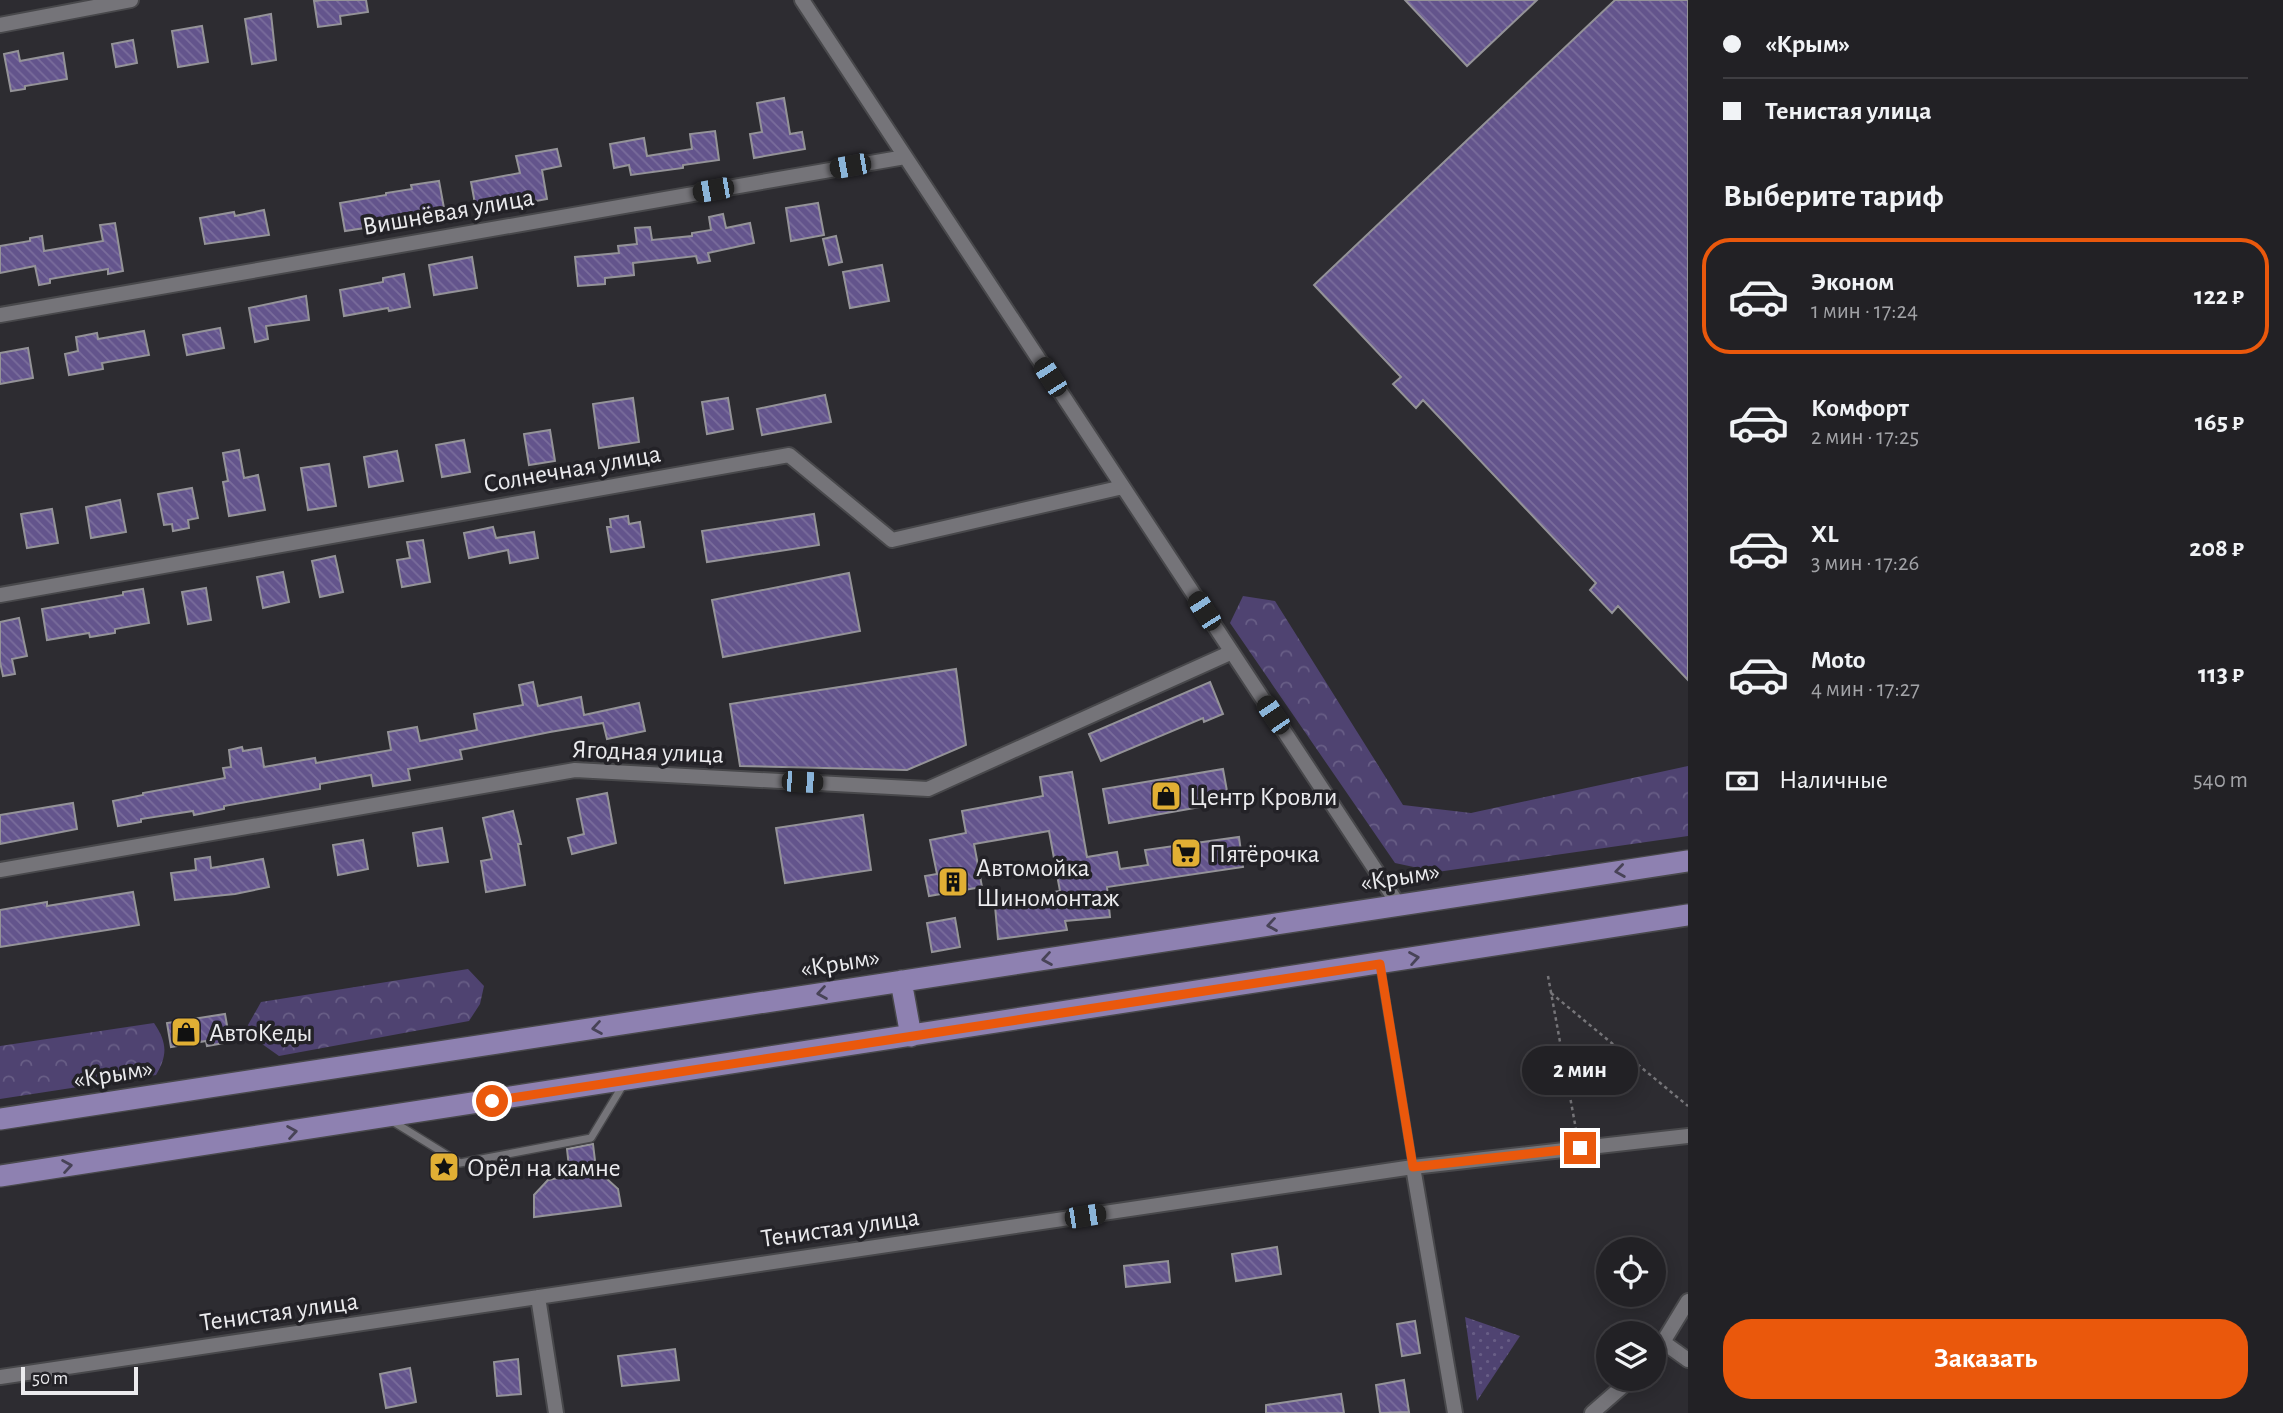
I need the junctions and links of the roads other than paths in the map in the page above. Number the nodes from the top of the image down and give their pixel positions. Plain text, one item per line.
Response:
1 (131, 0) edge
2 (802, 0) edge
3 (0, 25) edge
4 (905, 157) junction
5 (0, 315) edge
6 (1123, 487) junction
7 (0, 595) edge
8 (1231, 652) junction
9 (1688, 860) edge
10 (0, 870) edge
11 (1398, 904) junction
12 (1688, 915) edge
13 (1380, 964) junction
14 (901, 981) junction
15 (911, 1036) junction
16 (626, 1081) junction
17 (385, 1117) junction
18 (0, 1119) edge
19 (1688, 1136) edge
20 (1413, 1167) junction
21 (0, 1176) edge
22 (538, 1297) junction
23 (1688, 1301) edge
24 (1666, 1337) edge
25 (1666, 1344) edge
26 (1688, 1360) edge
27 (0, 1377) edge
28 (1617, 1391) edge
29 (556, 1413) edge
30 (1455, 1413) edge
31 (1592, 1413) edge

1 - 3 street
2 - 4 street
4 - 5 street, Вишнёвая улица
4 - 6 street
6 - 7 street, Солнечная улица
6 - 8 street
8 - 10 street, Ягодная улица
8 - 11 street
9 -> 11 main road, «Крым»
11 -> 14 main road, «Крым»
13 -> 12 main road
13 - 15 main road
13 - 20 lane
14 - 15 main road
14 -> 18 main road, «Крым»
15 - 16 main road
16 - 17 main road
16 - 17 lane
21 -> 17 main road
19 - 20 street, Тенистая улица
20 - 22 street, Тенистая улица
20 - 30 street
22 - 27 street, Тенистая улица
22 - 29 street
23 - 24 street
25 - 26 street
28 - 31 street

